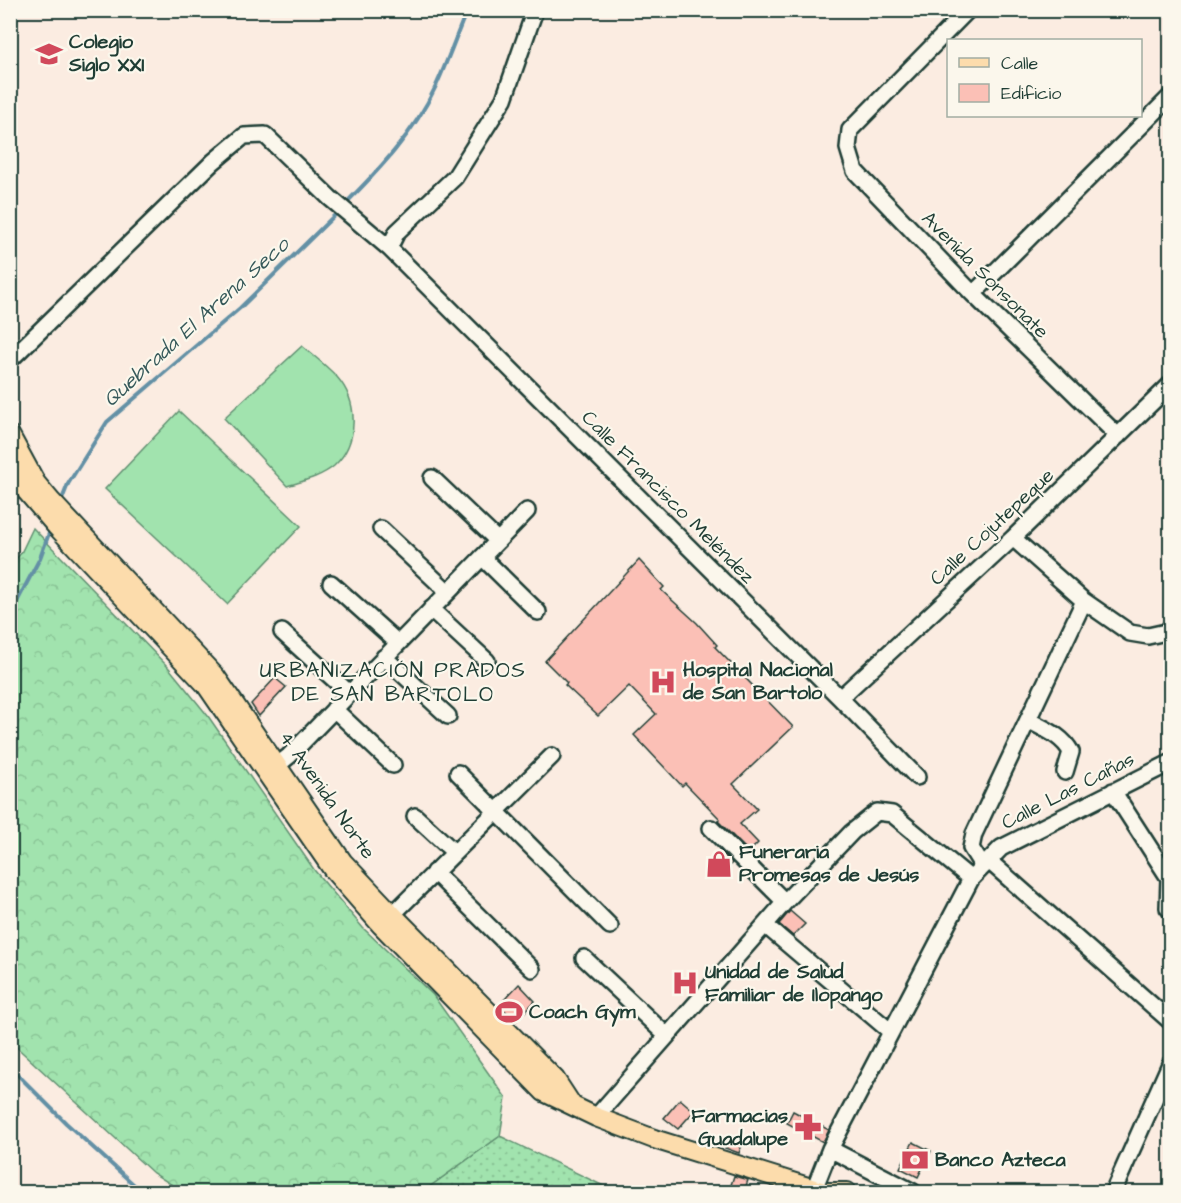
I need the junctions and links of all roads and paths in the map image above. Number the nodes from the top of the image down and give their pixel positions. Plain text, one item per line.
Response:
1 (536, 10) edge
2 (968, 10) edge
3 (1170, 97) edge
4 (389, 248) junction
5 (973, 294) junction
6 (10, 360) edge
7 (1170, 385) edge
8 (10, 435) edge
9 (1118, 436) junction
10 (10, 464) edge
11 (432, 478) dead end
12 (527, 511) dead end
13 (55, 515) junction
14 (381, 529) dead end
15 (1013, 538) junction
16 (498, 541) junction
17 (482, 557) junction
18 (331, 583) dead end
19 (448, 592) junction
20 (1084, 601) junction
21 (431, 609) junction
22 (538, 612) dead end
23 (1168, 630) edge
24 (282, 632) dead end
25 (398, 643) junction
26 (384, 657) junction
27 (487, 661) dead end
28 (349, 693) junction
29 (840, 698) junction
30 (334, 709) junction
31 (447, 716) dead end
32 (1028, 720) junction
33 (552, 756) dead end
34 (1170, 763) edge
35 (393, 765) dead end
36 (273, 770) junction
37 (1065, 772) dead end
38 (458, 773) dead end
39 (916, 777) dead end
40 (1113, 791) junction
41 (497, 810) junction
42 (415, 816) dead end
43 (711, 828) dead end
44 (454, 852) junction
45 (986, 864) junction
46 (434, 872) junction
47 (971, 879) junction
48 (785, 902) junction
49 (1170, 910) edge
50 (387, 920) junction
51 (765, 925) junction
52 (610, 926) dead end
53 (584, 958) dead end
54 (532, 969) dead end
55 (1170, 1021) edge
56 (891, 1032) junction
57 (667, 1036) junction
58 (1170, 1064) edge
59 (596, 1117) junction
60 (830, 1149) junction
61 (819, 1192) edge
62 (847, 1192) edge
63 (913, 1192) edge
64 (1113, 1192) edge

1 - 4 street
2 - 5 street, Avenida Sonsonate
3 - 5 street
4 - 6 street, Calle Francisco Meléndez
4 - 29 street, Calle Francisco Meléndez
5 - 9 street, Avenida Sonsonate
7 - 9 street, Calle Cojutepeque
8 - 13 main road
9 - 15 street, Calle Cojutepeque
10 - 13 main road
11 - 16 street
12 - 16 street
13 - 36 main road, 4 Avenida Norte
14 - 19 street
15 - 20 street
15 - 29 street, Calle Cojutepeque
16 - 17 street
17 - 19 street
17 - 22 street
18 - 25 street
19 - 21 street
20 - 23 street
20 - 32 street
21 - 25 street
21 - 27 street
24 - 28 street
25 - 26 street
26 - 28 street
26 - 31 street
28 - 30 street
29 - 39 street, Calle Francisco Meléndez
30 - 35 street
30 - 36 street
32 - 37 street
32 - 45 street
33 - 41 street
34 - 40 street, Calle Las Cañas
36 - 50 main road, 4 Avenida Norte
38 - 41 street
40 - 45 street, Calle Las Cañas
40 - 49 street
41 - 44 street
41 - 52 street
42 - 44 street
43 - 48 street
44 - 46 street
45 - 47 street, Calle Las Cañas
45 - 55 street
46 - 50 street
46 - 54 street
47 - 48 street
47 - 56 street, Calle Las Cañas
48 - 51 street
50 - 59 main road, 4 Avenida Norte
51 - 56 street
51 - 57 street
53 - 57 street
56 - 60 street, Calle Las Cañas
57 - 59 street
58 - 64 street
59 - 61 main road, 4 Avenida Norte
60 - 61 street, Calle Las Cañas
60 - 63 street
61 - 62 main road, 4 Avenida Norte

